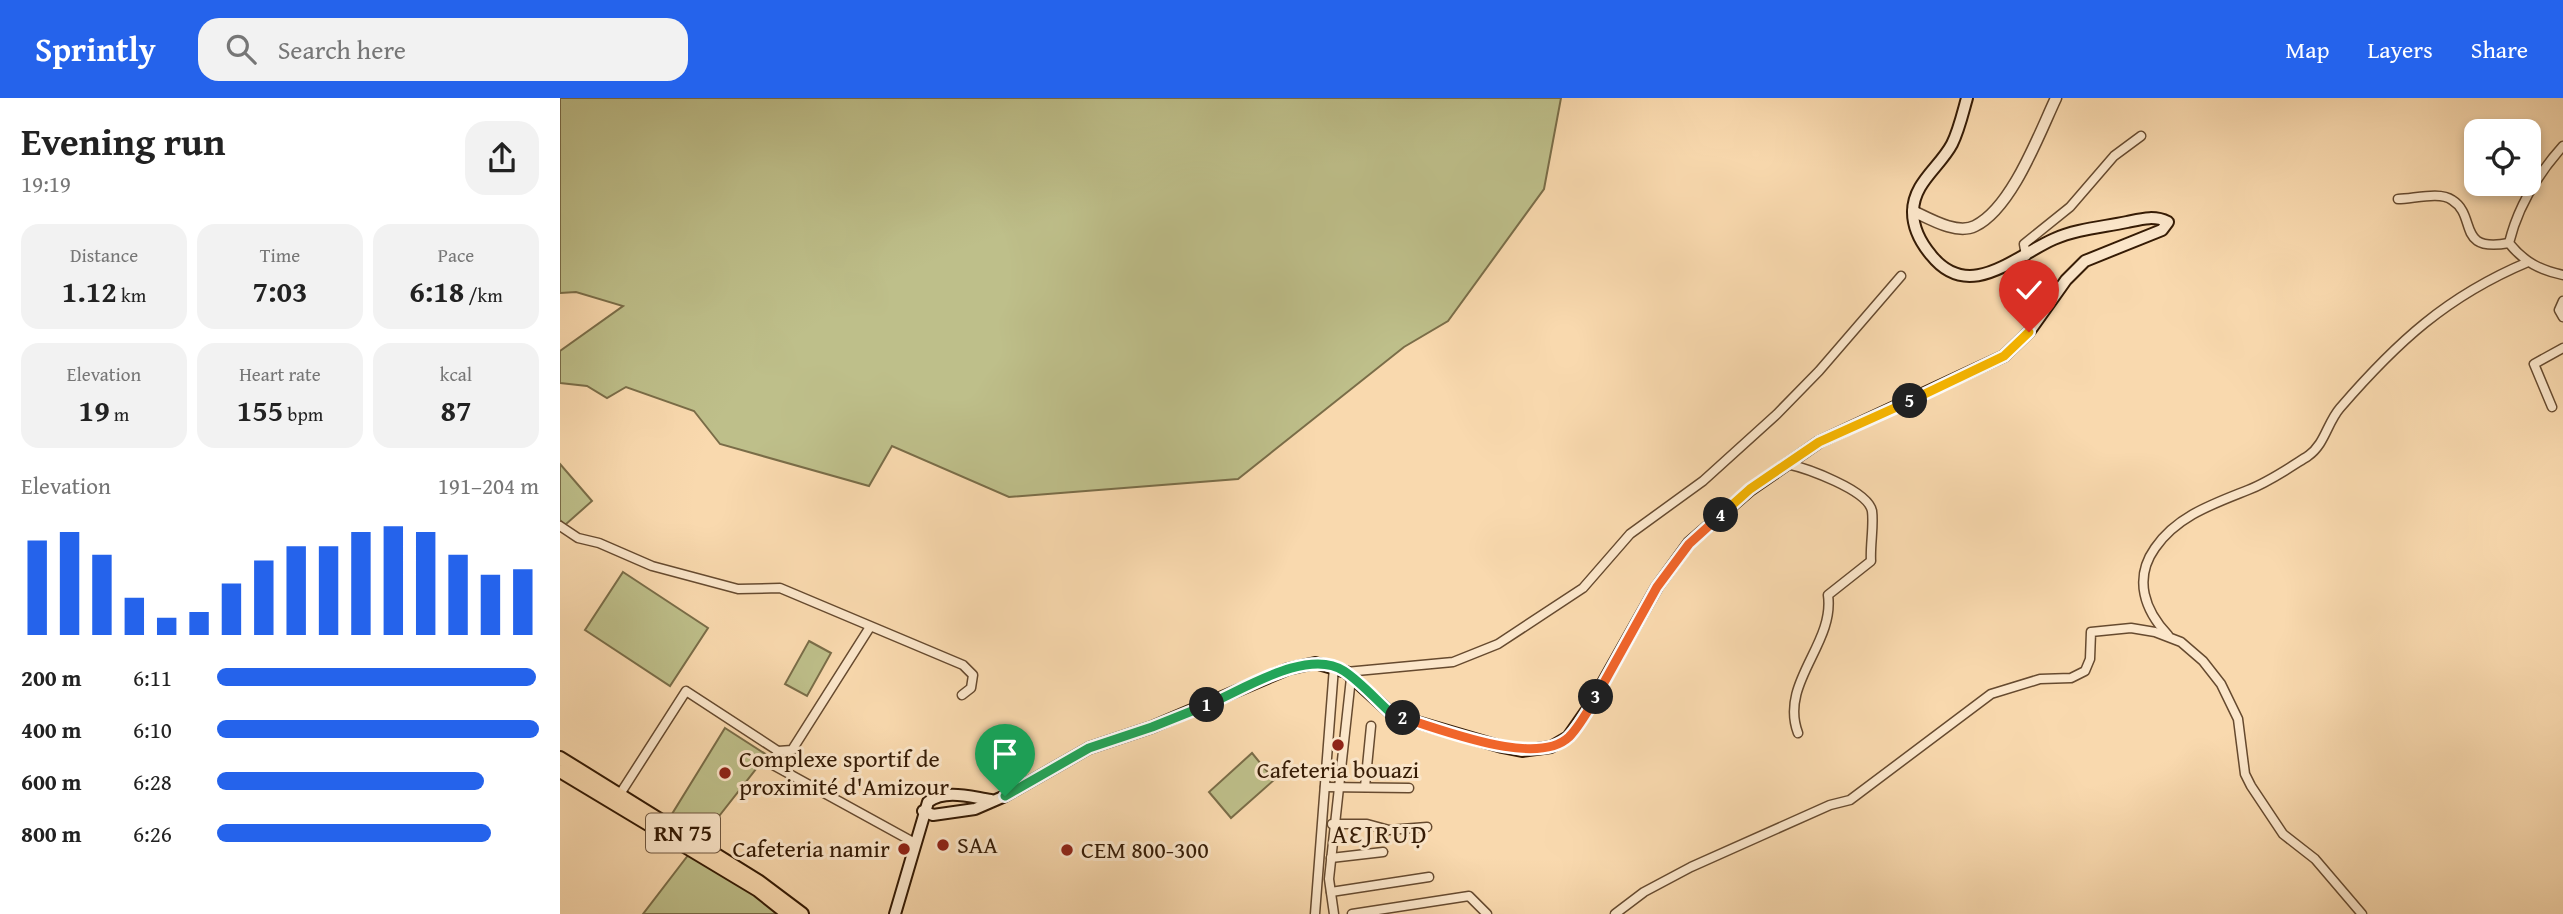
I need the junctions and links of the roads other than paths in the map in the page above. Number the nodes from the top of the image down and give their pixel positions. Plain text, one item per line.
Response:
1 (1967, 98) edge
2 (2056, 98) edge
3 (2141, 136) dead end
4 (2563, 146) edge
5 (2398, 199) dead end
6 (1913, 211) junction
7 (2509, 243) junction
8 (2026, 256) junction
9 (2528, 262) junction
10 (2563, 275) edge
11 (1901, 276) dead end
12 (2563, 301) edge
13 (2563, 317) edge
14 (2563, 348) edge
15 (2552, 407) dead end
16 (1787, 464) junction
17 (560, 526) edge
18 (870, 627) junction
19 (2170, 637) junction
20 (1334, 667) junction
21 (1348, 675) junction
22 (962, 695) dead end
23 (1371, 726) dead end
24 (1798, 733) dead end
25 (778, 751) junction
26 (560, 758) edge
27 (560, 771) edge
28 (1325, 786) junction
29 (1338, 786) junction
30 (1365, 787) junction
31 (1409, 788) dead end
32 (620, 794) junction
33 (991, 800) junction
34 (923, 811) junction
35 (1322, 824) junction
36 (1334, 824) junction
37 (1427, 827) dead end
38 (915, 843) junction
39 (698, 848) junction
40 (1383, 852) dead end
41 (1331, 858) junction
42 (1429, 877) dead end
43 (1331, 892) junction
44 (788, 914) edge
45 (802, 914) edge
46 (894, 914) edge
47 (1315, 914) edge
48 (1334, 914) edge
49 (1352, 914) edge
50 (1487, 914) edge
51 (1615, 914) edge
52 (2362, 914) edge

1 - 6 main road
2 - 6 street
3 - 8 street
4 - 7 street
5 - 7 street
6 - 8 main road
7 - 9 street
8 - 16 main road
9 - 10 street
9 - 19 street
11 - 21 street
12 - 13 street
14 - 15 street
16 - 21 main road
16 - 24 street
17 - 18 street
18 - 22 street
18 - 25 street
19 - 51 street
19 - 52 street
20 - 21 main road
20 - 28 street
20 - 33 main road
21 - 29 street
23 - 30 street
25 - 32 street
25 - 38 street
26 - 32 main road, RN 75
27 - 39 main road, RN 75
28 - 29 street
28 - 35 street
29 - 30 street
29 - 36 street
30 - 31 street
32 - 39 main road, RN 75
33 - 34 main road
33 - 34 main road
34 - 38 main road
35 - 36 street
35 - 47 street
36 - 37 street
36 - 41 street
38 - 46 main road
39 - 44 main road, RN 75
39 - 45 main road, RN 75
40 - 41 street
41 - 43 street
42 - 43 street
43 - 48 street
49 - 50 street

